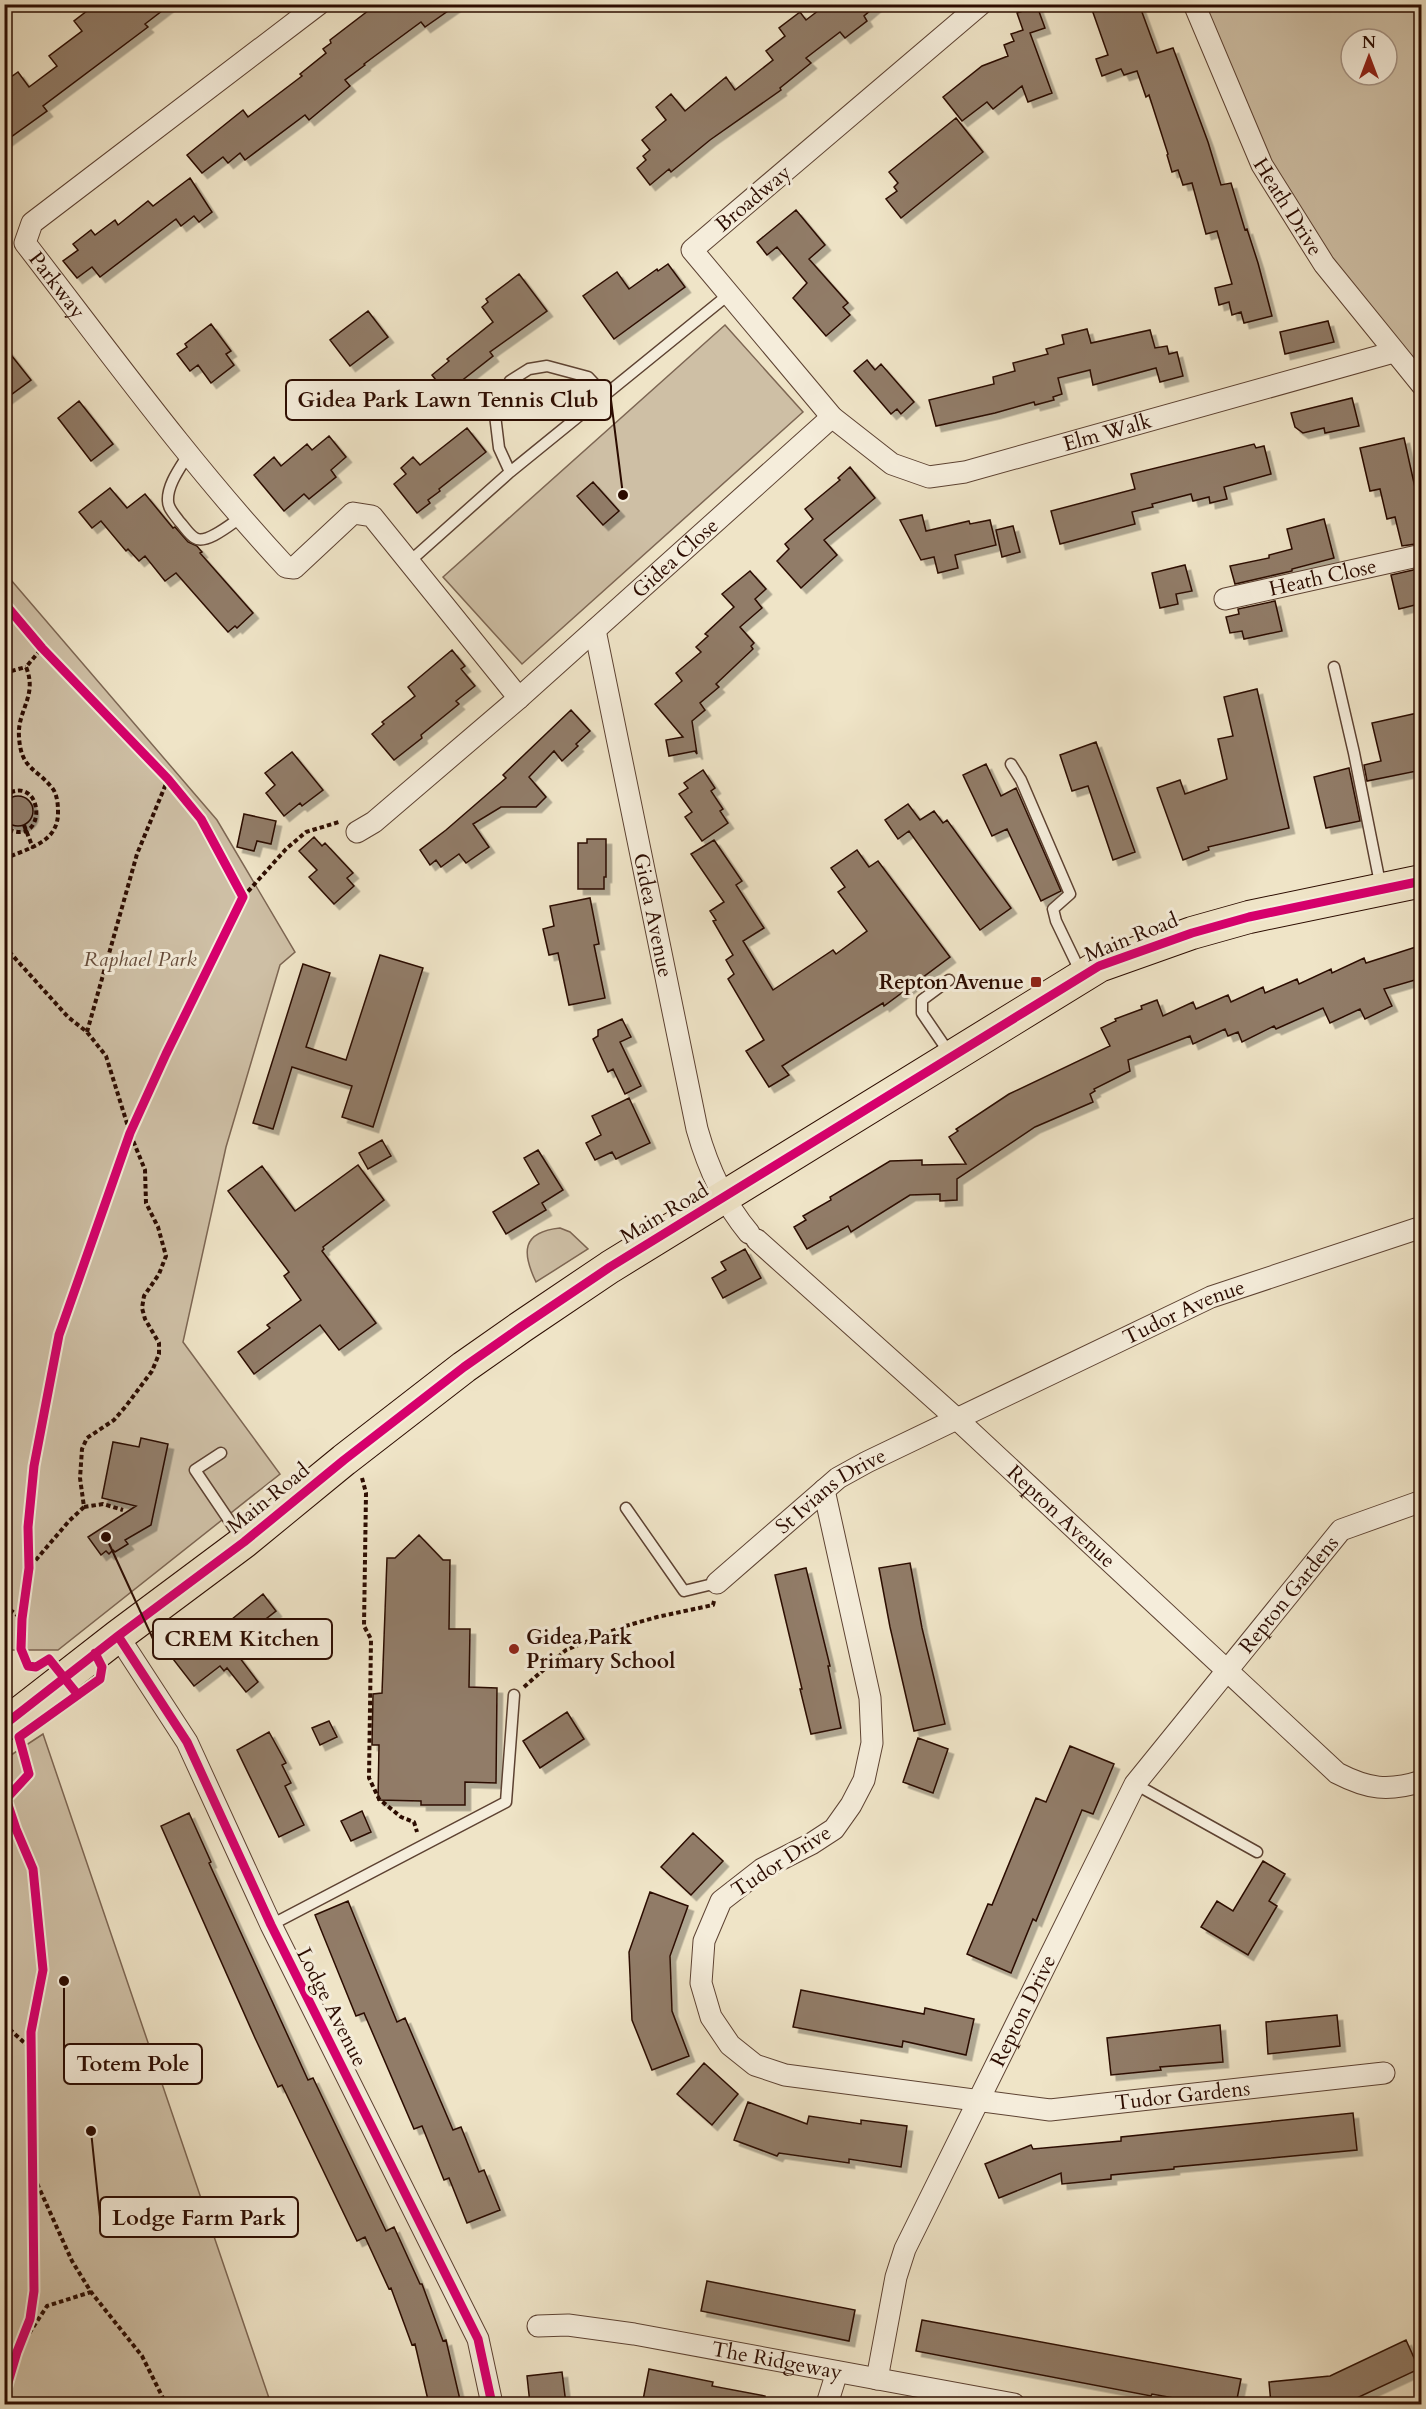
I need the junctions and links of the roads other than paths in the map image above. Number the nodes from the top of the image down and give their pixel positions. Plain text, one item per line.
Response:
1 (320, 4) edge
2 (981, 4) edge
3 (1194, 4) edge
4 (728, 295) junction
5 (1394, 352) junction
6 (1422, 385) edge
7 (605, 395) junction
8 (832, 417) junction
9 (189, 455) junction
10 (510, 472) junction
11 (240, 518) junction
12 (1422, 555) edge
13 (409, 562) junction
14 (1225, 599) dead end
15 (595, 630) junction
16 (1334, 667) dead end
17 (519, 698) junction
18 (1011, 764) dead end
19 (357, 832) road end
20 (1422, 881) edge
21 (1381, 888) junction
22 (1082, 976) junction
23 (948, 980) dead end
24 (952, 1057) junction
25 (723, 1198) junction
26 (1422, 1227) edge
27 (958, 1420) junction
28 (221, 1453) dead end
29 (824, 1490) junction
30 (1422, 1501) edge
31 (626, 1508) dead end
32 (244, 1542) junction
33 (717, 1583) joint
34 (118, 1636) junction
35 (1227, 1669) junction
36 (514, 1695) road end
37 (4, 1725) edge
38 (1422, 1781) edge
39 (1135, 1784) junction
40 (1257, 1852) dead end
41 (271, 1925) junction
42 (1384, 2073) dead end
43 (980, 2100) junction
44 (538, 2326) dead end
45 (837, 2372) junction
46 (877, 2379) junction
47 (492, 2404) edge
48 (827, 2404) edge
49 (1014, 2404) edge

1 - 9 street, Parkway
2 - 4 street, Broadway
3 - 5 street, Heath Drive
4 - 7 lane
4 - 8 street, Broadway
5 - 6 street, Heath Drive
5 - 8 street, Elm Walk
7 - 10 lane
7 - 10 lane
8 - 15 street, Gidea Close
9 - 11 street, Parkway
9 - 11 lane
10 - 13 lane
11 - 13 street, Parkway
12 - 14 street, Heath Close
13 - 17 street
15 - 17 street, Gidea Close
15 - 25 street, Gidea Avenue
16 - 21 lane
17 - 19 street, Gidea Close
18 - 22 lane
20 - 21 main road, Main Road
21 - 22 main road, Main Road
22 - 24 main road, Main Road
23 - 24 lane
24 - 25 main road, Main Road
25 - 27 street, Repton Avenue
25 - 32 main road, Main Road
26 - 27 street, Tudor Avenue
27 - 29 street, St Ivians Drive
27 - 35 street, Repton Avenue
28 - 32 lane
29 - 33 street, St Ivians Drive
29 - 43 street, Tudor Drive
30 - 35 street, Repton Gardens
31 - 33 lane
32 - 34 main road, Main Road
34 - 37 main road, Main Road
34 - 41 street, Lodge Avenue
35 - 38 street, Repton Avenue
35 - 39 street, Repton Drive
36 - 41 lane
39 - 40 lane
39 - 43 street, Repton Drive
41 - 47 street, Lodge Avenue
42 - 43 street, Tudor Gardens
43 - 46 street, Repton Drive
44 - 45 street, The Ridgeway
45 - 46 street, The Ridgeway
45 - 48 street
46 - 49 street, The Ridgeway

